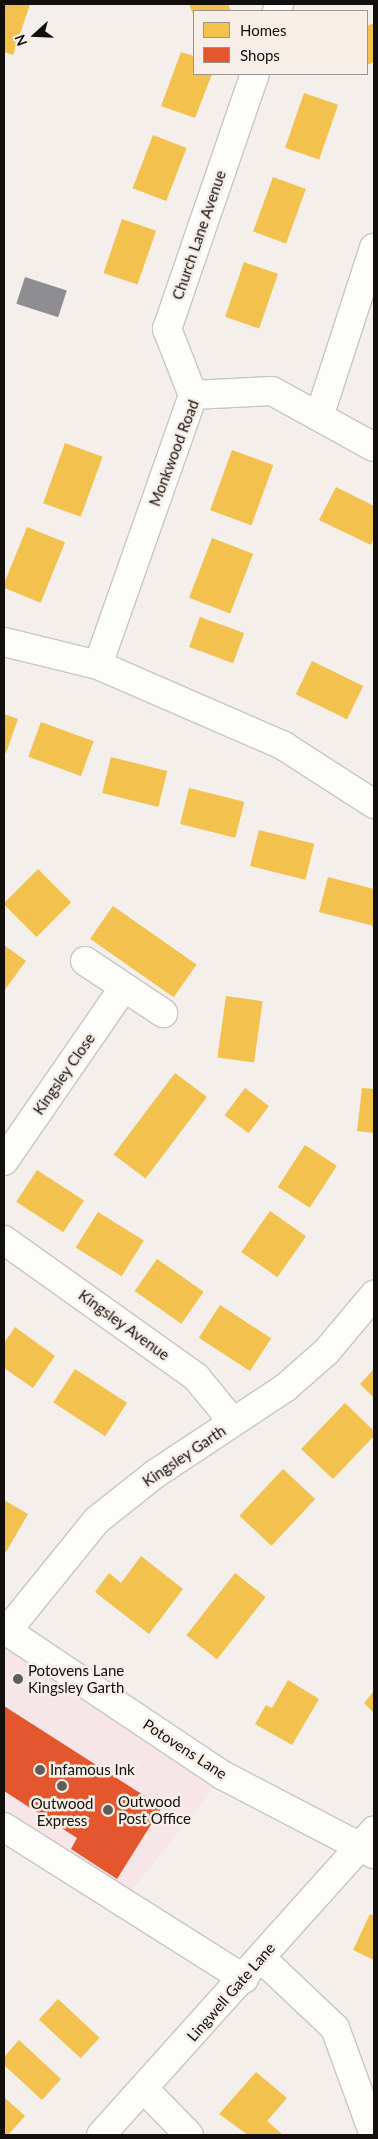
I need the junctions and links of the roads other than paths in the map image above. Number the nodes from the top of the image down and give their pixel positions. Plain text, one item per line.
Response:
1 (255, 75) edge
2 (374, 248) edge
3 (193, 394) junction
4 (319, 417) junction
5 (374, 447) edge
6 (4, 642) edge
7 (98, 665) junction
8 (374, 804) edge
9 (85, 961) dead end
10 (124, 987) junction
11 (162, 1012) dead end
12 (4, 1161) edge
13 (4, 1240) edge
14 (374, 1295) edge
15 (233, 1422) junction
16 (5, 1630) edge
17 (4, 1827) edge
18 (369, 1844) edge
19 (252, 1968) junction
20 (144, 2088) junction
21 (101, 2135) edge
22 (189, 2135) edge
23 (374, 2135) edge

1 - 3 street, Church Lane Avenue
2 - 4 street
3 - 4 street, Monkwood Road
3 - 7 street, Monkwood Road
4 - 5 street, Monkwood Road
6 - 7 street
7 - 8 street
9 - 10 street
10 - 11 street
10 - 12 street, Kingsley Close
13 - 15 street, Kingsley Avenue
14 - 15 street, Kingsley Garth
15 - 16 street, Kingsley Garth
16 - 18 street, Potovens Lane
17 - 19 street
18 - 19 street, Lingwell Gate Lane
19 - 20 street, Lingwell Gate Lane
19 - 23 street
20 - 21 street, Lingwell Gate Lane
20 - 22 street

